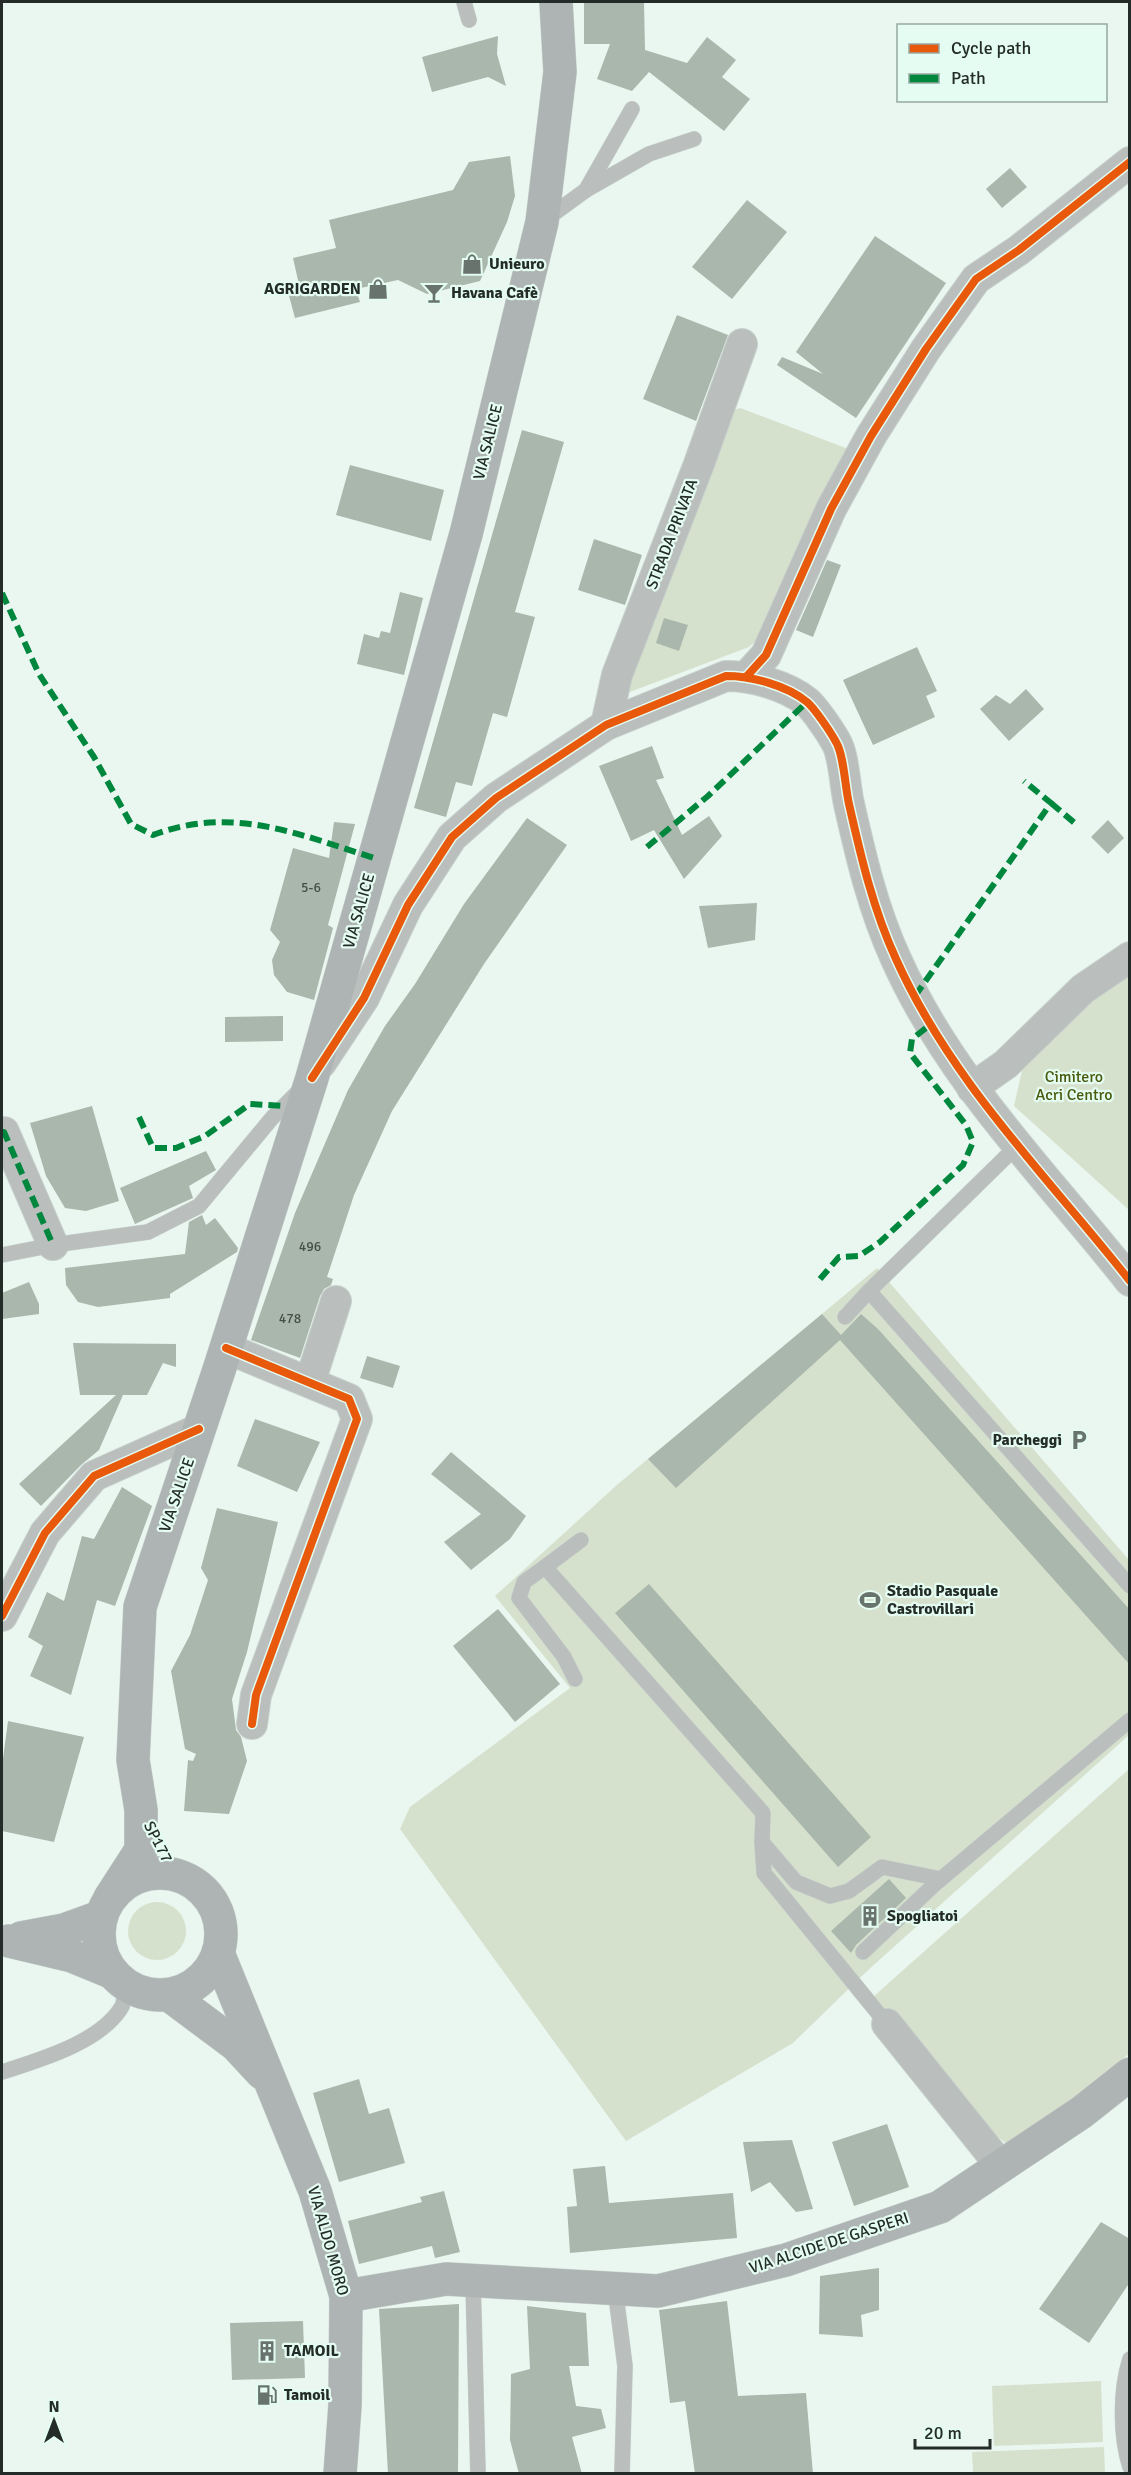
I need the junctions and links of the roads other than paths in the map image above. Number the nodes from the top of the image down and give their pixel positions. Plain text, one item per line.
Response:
1 (464, 2) edge
2 (556, 2) edge
3 (469, 20) dead end
4 (632, 109) dead end
5 (694, 138) dead end
6 (1130, 162) edge
7 (586, 190) junction
8 (542, 222) junction
9 (742, 344) dead end
10 (747, 676) junction
11 (606, 725) junction
12 (1130, 957) edge
13 (312, 1078) junction
14 (972, 1088) junction
15 (2, 1132) edge
16 (1017, 1146) junction
17 (53, 1245) junction
18 (2, 1256) edge
19 (1130, 1281) edge
20 (869, 1291) junction
21 (336, 1301) dead end
22 (845, 1317) dead end
23 (226, 1348) junction
24 (310, 1382) junction
25 (199, 1429) junction
26 (580, 1540) dead end
27 (545, 1567) junction
28 (1130, 1586) edge
29 (2, 1616) edge
30 (575, 1679) dead end
31 (1130, 1720) edge
32 (252, 1724) dead end
33 (141, 1810) junction
34 (762, 1842) junction
35 (174, 1874) junction
36 (941, 1879) junction
37 (105, 1908) junction
38 (5, 1941) edge
39 (863, 1952) dead end
40 (218, 1953) junction
41 (118, 1979) junction
42 (170, 1995) junction
43 (887, 2024) joint
44 (2, 2072) edge
45 (1130, 2074) edge
46 (274, 2087) junction
47 (1001, 2166) junction
48 (473, 2280) junction
49 (615, 2288) junction
50 (346, 2296) junction
51 (1130, 2359) edge
52 (1130, 2467) edge
53 (340, 2474) edge
54 (478, 2474) edge
55 (622, 2474) edge

1 - 3 lane
2 - 8 main road, VIA SALICE
4 - 7 lane
5 - 7 lane
6 - 10 street
7 - 8 lane
8 - 13 main road, VIA SALICE
9 - 11 street, STRADA PRIVATA
10 - 11 street
10 - 14 street
11 - 13 street
12 - 14 street
13 - 17 lane
13 - 23 main road, VIA SALICE
14 - 16 street
15 - 17 street
16 - 19 street
16 - 20 lane
17 - 18 lane
20 - 22 lane
20 - 28 lane
21 - 24 street
23 - 24 street
23 - 25 main road, VIA SALICE
24 - 32 street
25 - 29 street
25 - 33 main road, VIA SALICE
26 - 27 lane
27 - 30 lane
27 - 34 lane
31 - 36 lane
33 - 35 main road, SP177
33 - 37 main road
34 - 36 lane
34 - 43 lane
35 - 37 main road
35 - 40 main road
36 - 39 lane
37 - 38 main road
37 - 41 main road
38 - 41 main road
40 - 42 main road
40 - 46 main road, VIA ALDO MORO
41 - 42 main road
41 - 44 lane
42 - 46 main road, VIA ALDO MORO
43 - 47 street
45 - 47 main road, VIA ALCIDE DE GASPERI
46 - 50 main road, VIA ALDO MORO
47 - 49 main road, VIA ALCIDE DE GASPERI
48 - 49 main road, VIA ALCIDE DE GASPERI
48 - 50 main road, VIA ALCIDE DE GASPERI
48 - 54 lane
49 - 55 lane
50 - 53 main road, VIA ALDO MORO
51 - 52 lane

